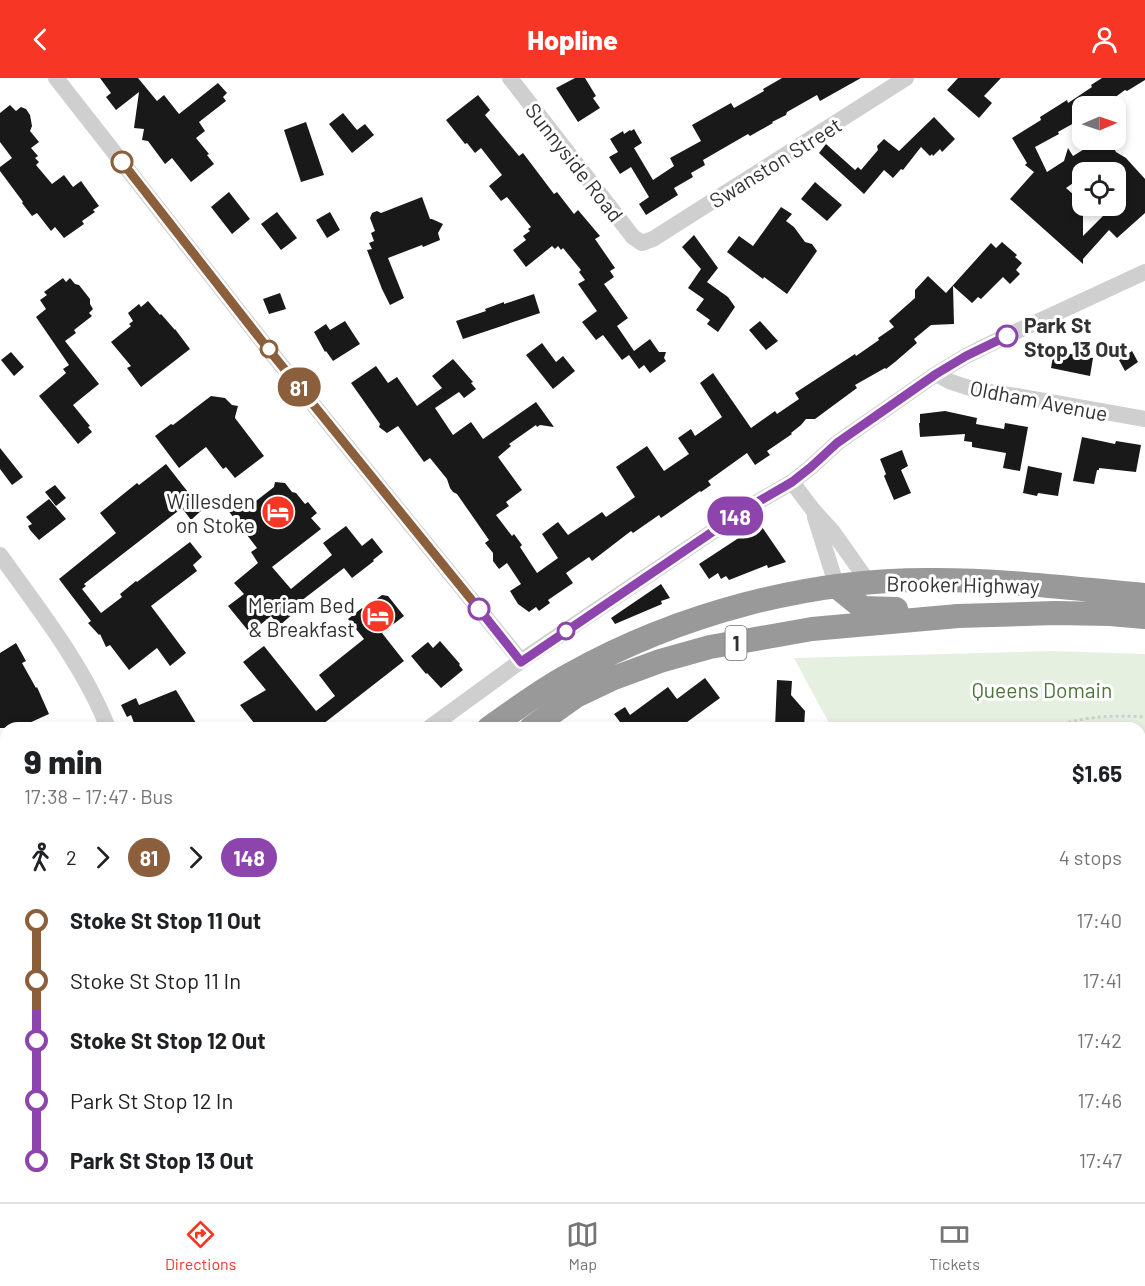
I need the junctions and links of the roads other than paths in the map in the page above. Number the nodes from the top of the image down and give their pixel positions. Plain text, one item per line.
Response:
1 (56, 78) edge
2 (510, 78) edge
3 (906, 78) edge
4 (642, 243) joint
5 (1145, 272) edge
6 (936, 374) junction
7 (1145, 419) edge
8 (792, 482) junction
9 (813, 510) junction
10 (825, 546) junction
11 (0, 555) edge
12 (868, 583) junction
13 (837, 586) junction
14 (792, 593) junction
15 (1145, 595) edge
16 (958, 616) junction
17 (1145, 617) edge
18 (521, 662) junction
19 (106, 722) edge
20 (437, 722) edge
21 (498, 722) edge
22 (539, 722) edge

1 - 18 street
2 - 4 street, Sunnyside Road
3 - 4 street, Swanston Street
5 - 6 street
6 - 7 street, Oldham Avenue
6 - 8 street
8 - 9 street
8 - 18 street
9 - 10 street
9 - 12 street
10 - 13 street
10 - 14 street
11 - 19 street
12 - 13 highway, Brooker Highway / 1
12 - 15 highway, Brooker Highway / 1
13 - 14 highway, Brooker Highway / 1
13 - 16 highway
14 - 21 highway, Brooker Highway / 1
16 - 17 highway, Brooker Highway / 1
16 - 22 highway, Brooker Highway / 1
18 - 20 street

